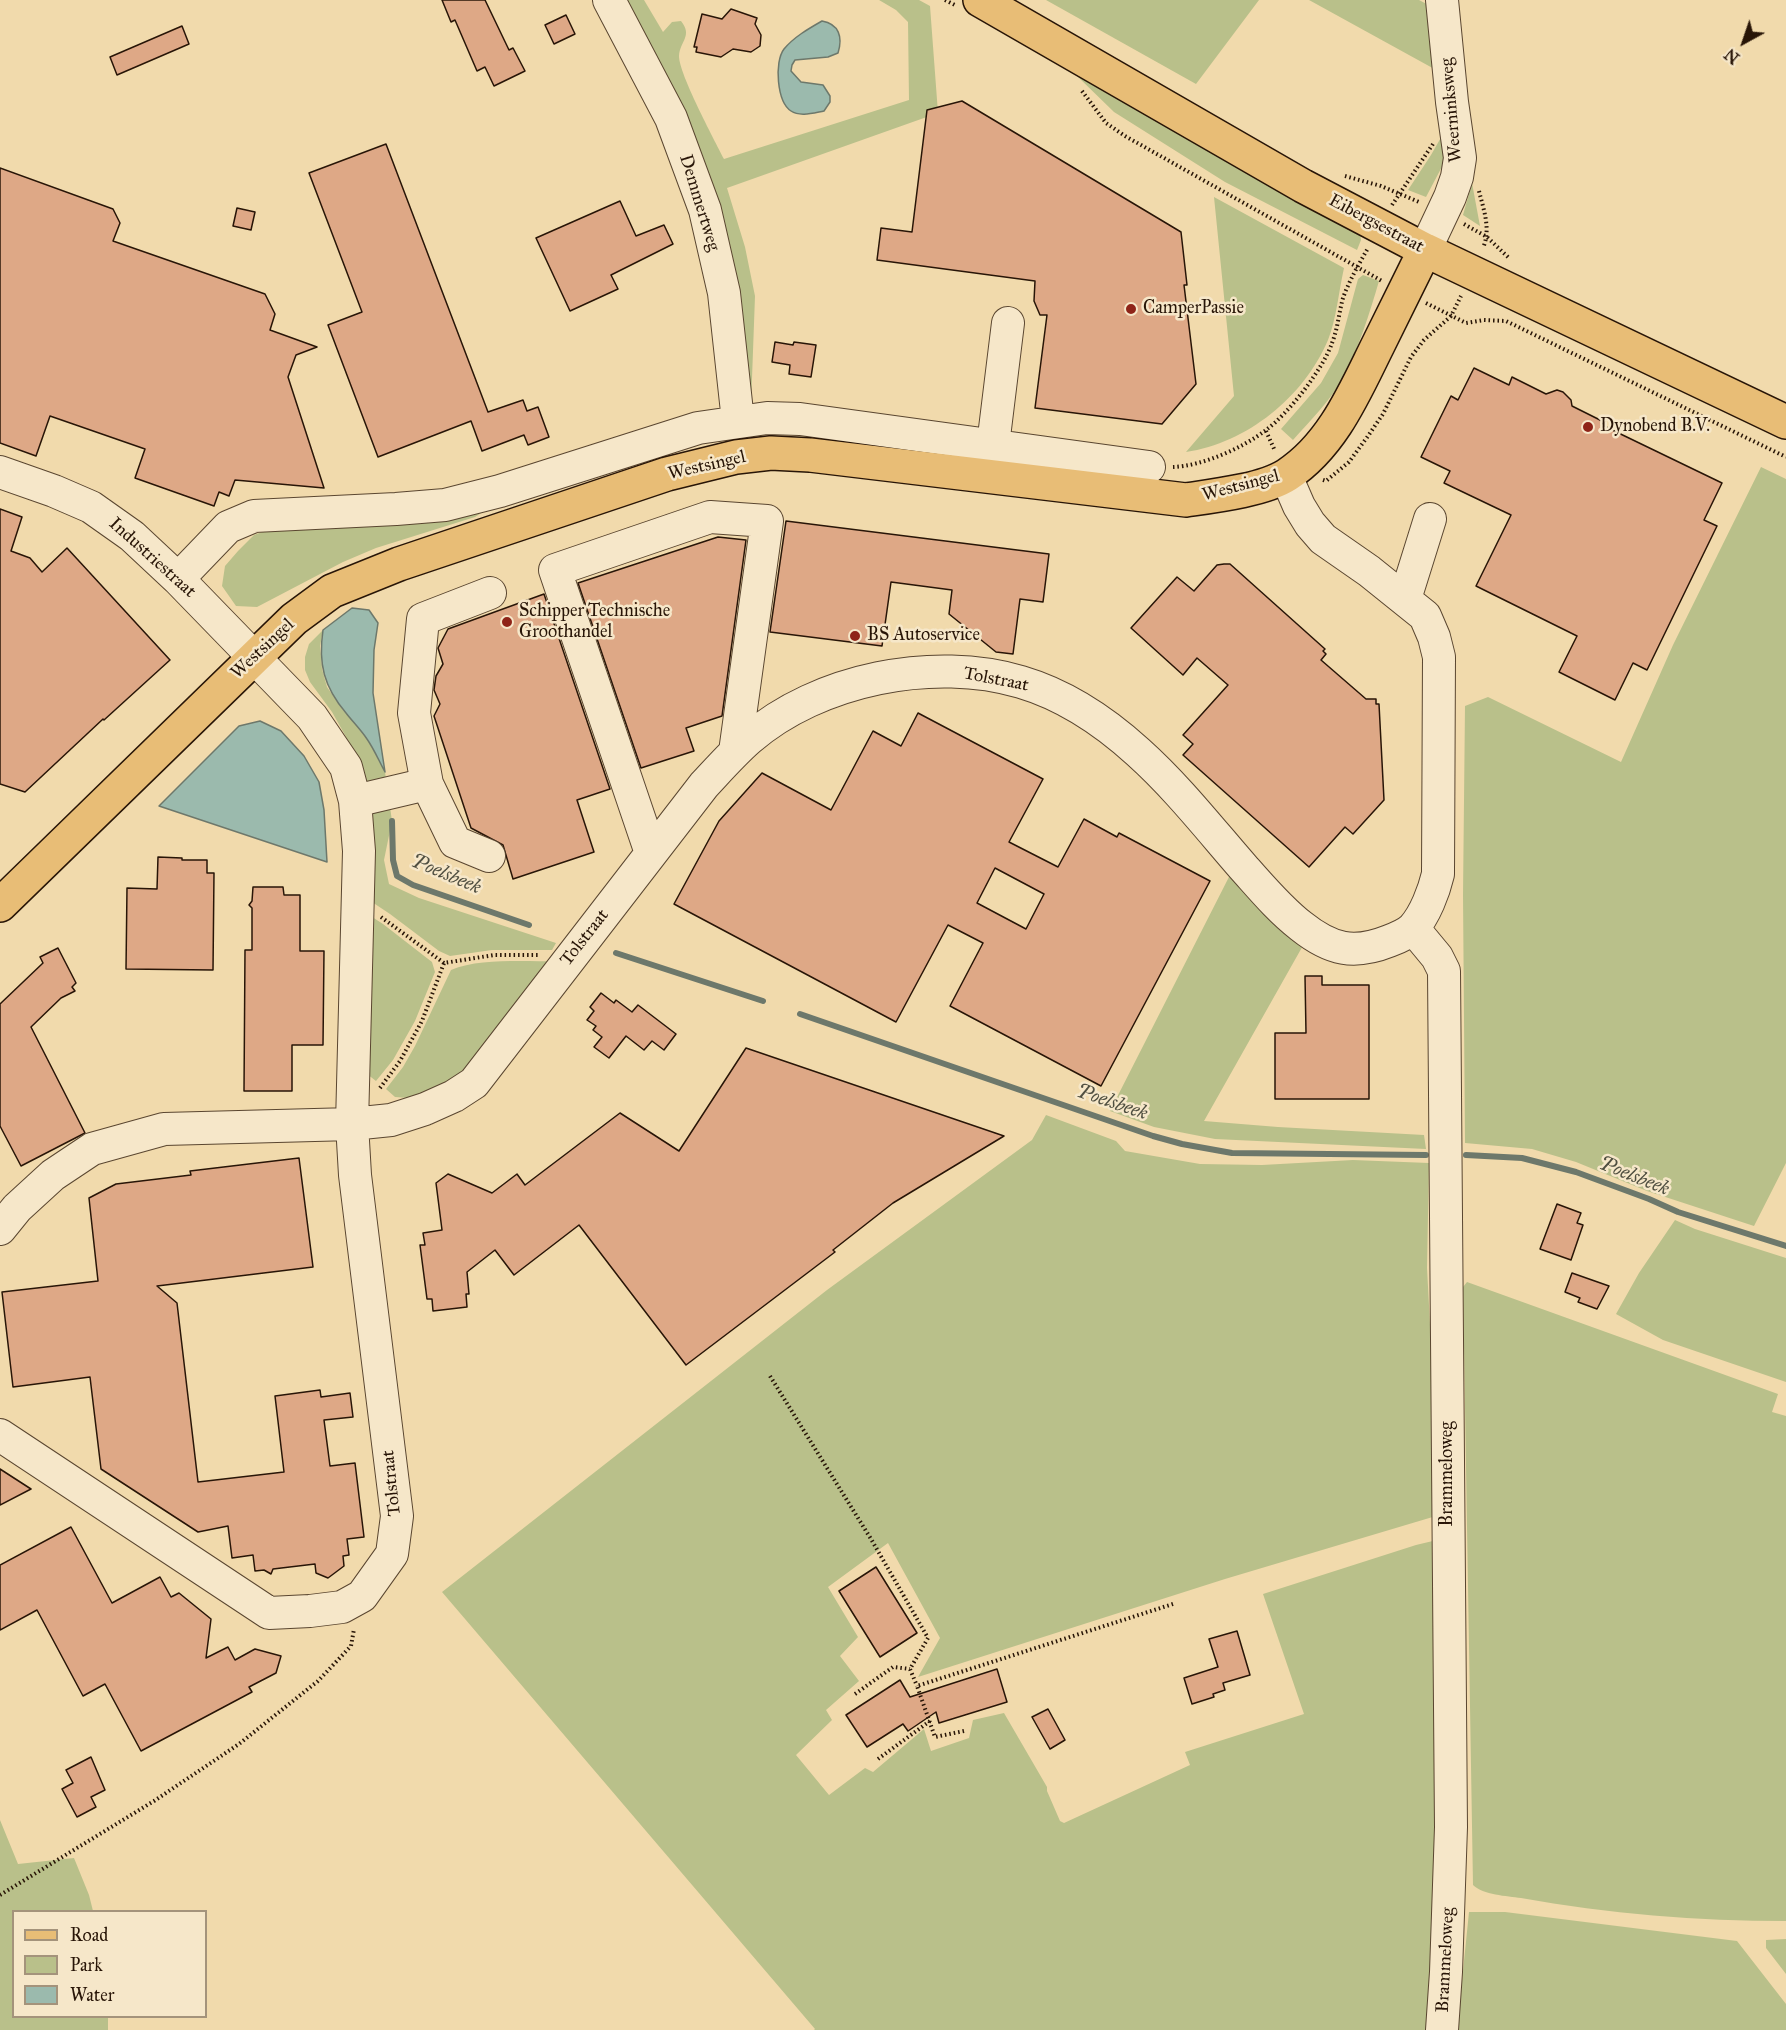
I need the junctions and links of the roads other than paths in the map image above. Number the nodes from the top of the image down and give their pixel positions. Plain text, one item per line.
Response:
1 (609, 0) edge
2 (980, 0) edge
3 (1442, 0) edge
4 (1425, 250) junction
5 (1008, 323) dead end
6 (738, 421) junction
7 (1786, 422) edge
8 (993, 445) junction
9 (1149, 467) road end
10 (0, 472) edge
11 (1286, 476) junction
12 (1430, 519) dead end
13 (178, 579) junction
14 (490, 593) dead end
15 (1406, 598) junction
16 (255, 656) junction
17 (735, 752) junction
18 (426, 784) junction
19 (355, 801) junction
20 (651, 853) junction
21 (489, 856) dead end
22 (0, 905) edge
23 (1413, 928) junction
24 (352, 1124) junction
25 (0, 1228) edge
26 (0, 1435) edge
27 (1442, 2030) edge

1 - 6 street, Demmertweg
2 - 4 main road, Eibergsestraat
3 - 4 street, Weerninksweg
4 - 7 main road, Eibergsestraat
4 - 11 main road, Westsingel
5 - 8 street
6 - 8 street, Westsingel
6 - 13 street, Westsingel
8 - 9 street, Westsingel
10 - 13 street, Industriestraat
11 - 15 street
11 - 16 main road, Westsingel
12 - 15 street
13 - 16 street, Industriestraat
14 - 18 street
15 - 23 street
16 - 19 street, Tolstraat
16 - 22 main road, Westsingel
17 - 20 street, Tolstraat
17 - 20 street
17 - 23 street, Tolstraat
18 - 19 street
18 - 21 street
19 - 24 street, Tolstraat
20 - 24 street, Tolstraat
23 - 27 street, Brammeloweg
24 - 25 street, Tolstraat
24 - 26 street, Tolstraat

